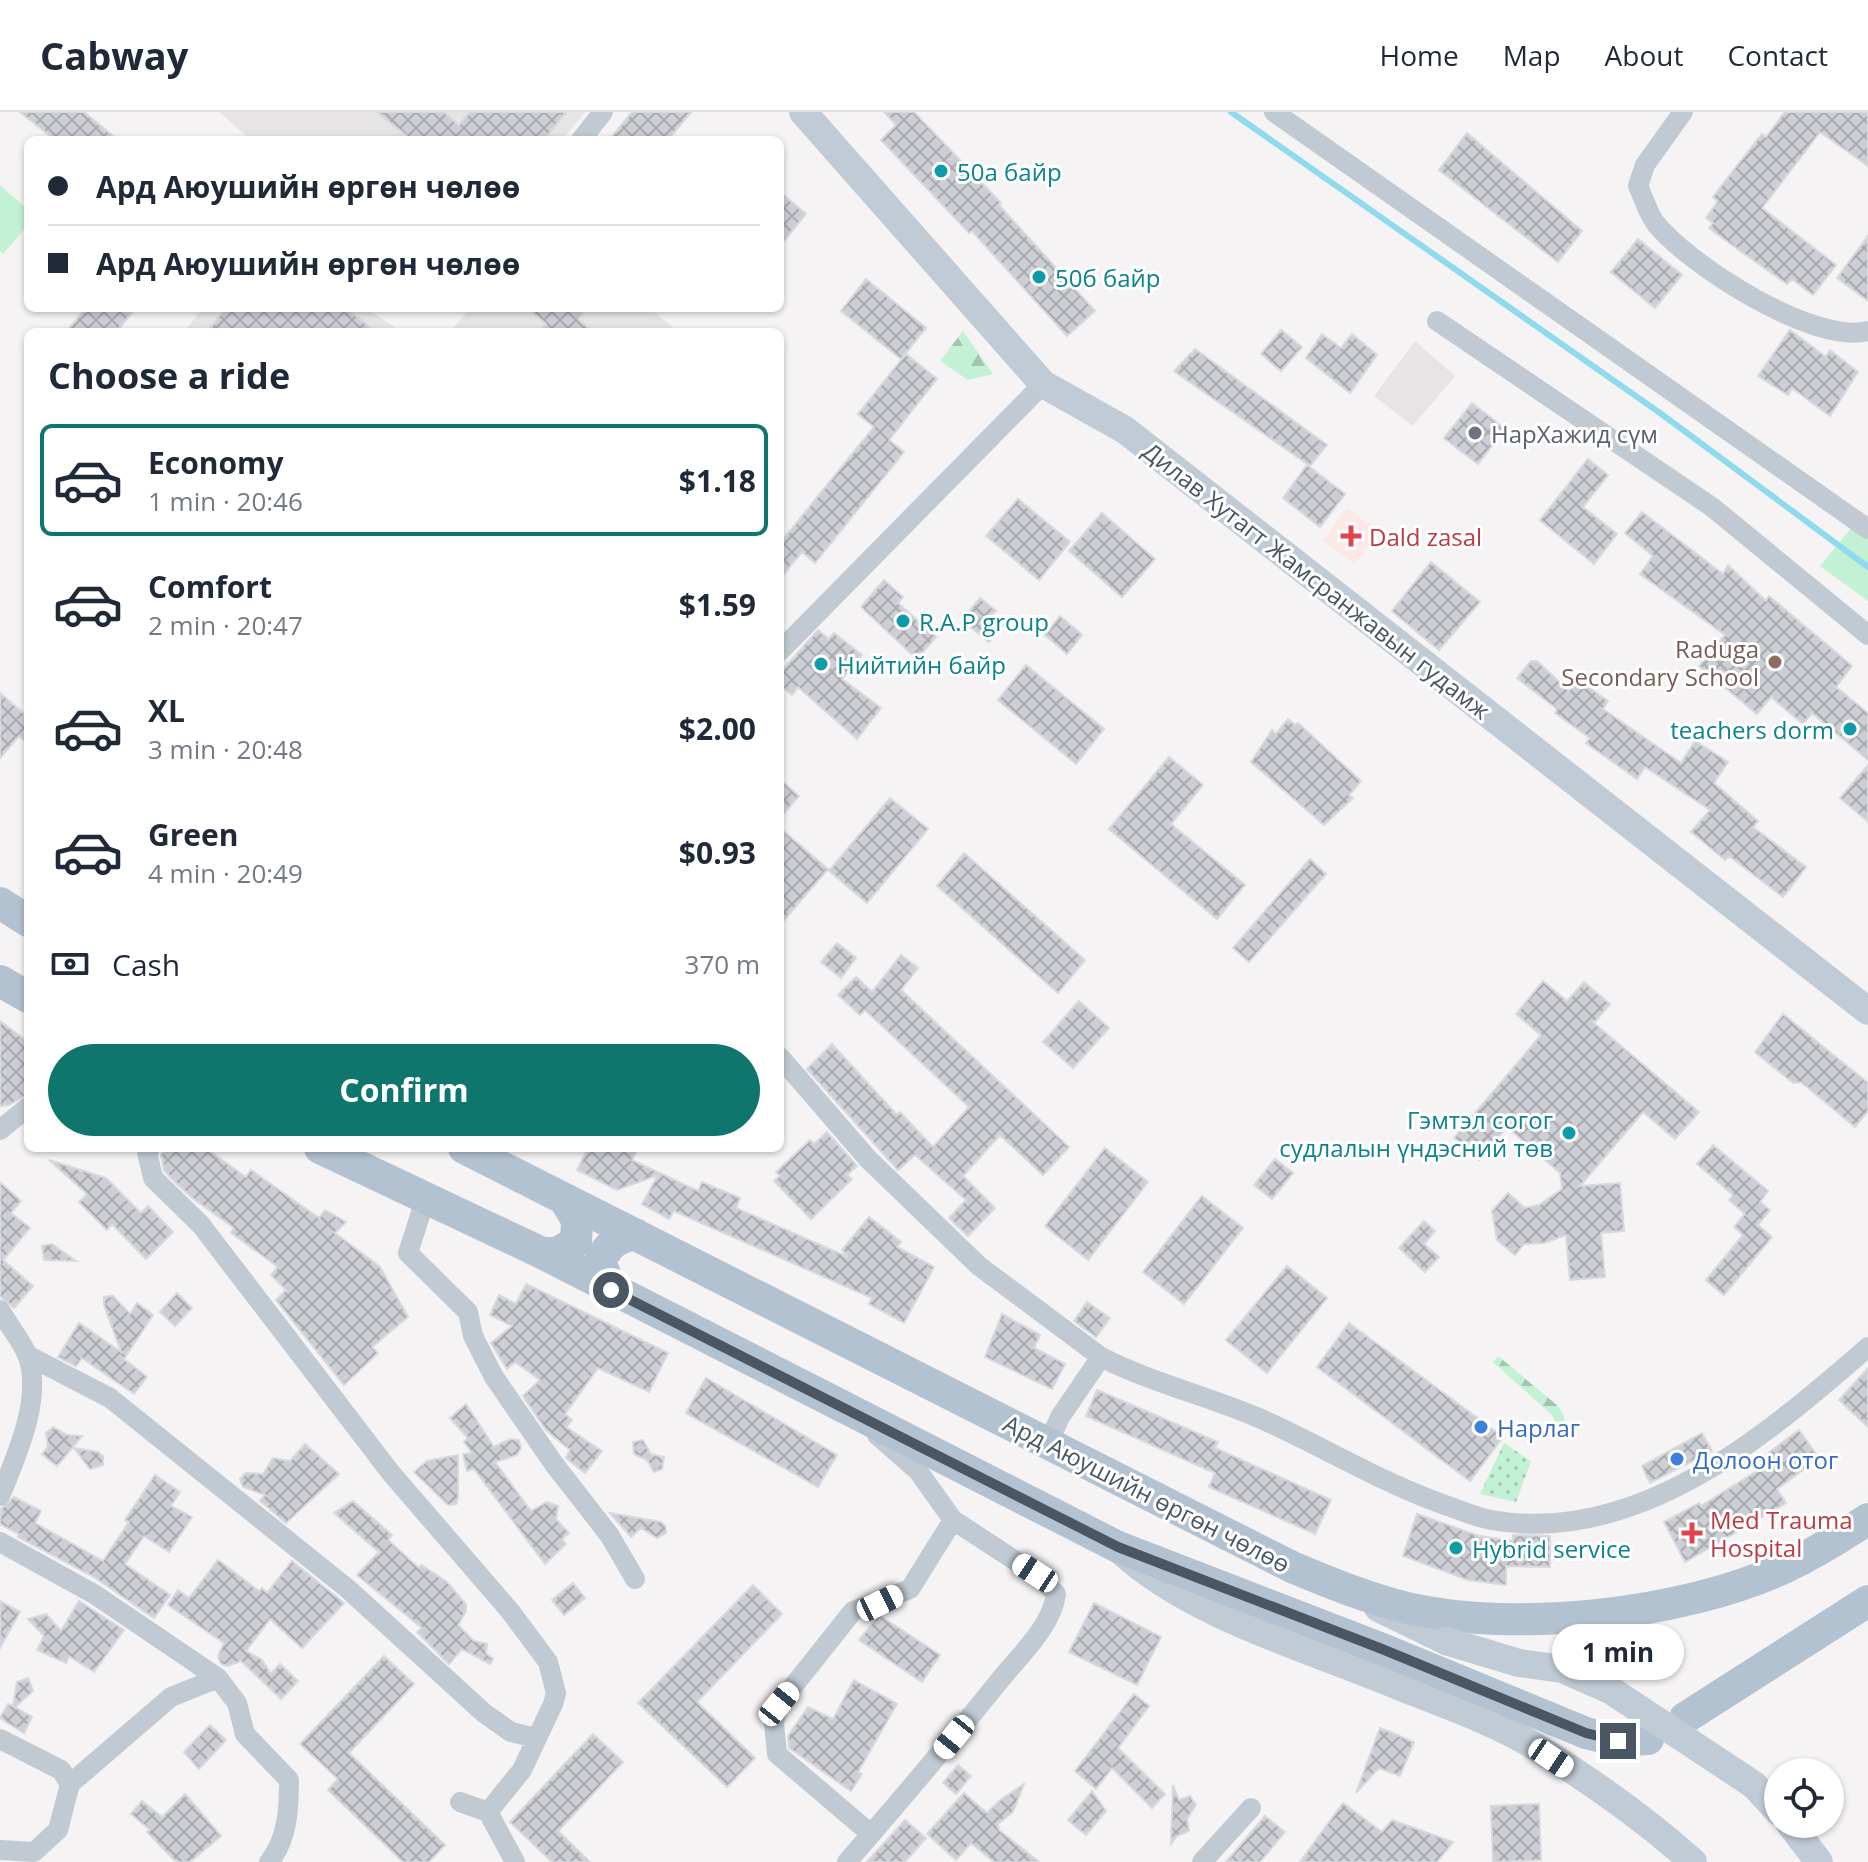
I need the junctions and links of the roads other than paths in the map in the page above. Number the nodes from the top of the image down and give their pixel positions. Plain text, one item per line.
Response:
1 (603, 112) edge
2 (803, 112) edge
3 (1274, 112) edge
4 (1683, 112) edge
5 (584, 136) edge
6 (1437, 321) dead end
7 (1868, 331) edge
8 (1043, 384) junction
9 (1868, 529) edge
10 (1868, 635) edge
11 (784, 647) edge
12 (0, 903) edge
13 (24, 918) edge
14 (0, 981) edge
15 (24, 995) edge
16 (1868, 1011) edge
17 (784, 1062) edge
18 (24, 1110) edge
19 (0, 1130) edge
20 (150, 1152) edge
21 (328, 1152) edge
22 (472, 1152) edge
23 (425, 1200) junction
24 (565, 1200) junction
25 (635, 1234) junction
26 (542, 1253) junction
27 (611, 1290) junction
28 (0, 1310) edge
29 (1868, 1347) edge
30 (27, 1355) junction
31 (1101, 1357) junction
32 (853, 1413) junction
33 (1048, 1444) junction
34 (0, 1496) edge
35 (1868, 1519) edge
36 (953, 1520) junction
37 (0, 1542) edge
38 (1118, 1547) junction
39 (1292, 1567) junction
40 (635, 1579) dead end
41 (1868, 1601) edge
42 (218, 1678) junction
43 (1685, 1718) dead end
44 (536, 1738) junction
45 (0, 1739) edge
46 (1648, 1739) dead end
47 (70, 1784) junction
48 (1764, 1796) edge
49 (460, 1802) dead end
50 (1251, 1808) dead end
51 (488, 1812) junction
52 (871, 1834) junction
53 (1801, 1838) edge
54 (0, 1850) edge
55 (269, 1862) edge
56 (515, 1862) edge
57 (847, 1862) edge
58 (1202, 1862) edge
59 (1693, 1862) edge
60 (1819, 1862) edge

1 - 5 street
2 - 8 main road, Дилав Хутагт Жамсранжавын гудамж
3 - 9 street
4 - 7 street
6 - 10 street
8 - 11 street
8 - 16 main road, Дилав Хутагт Жамсранжавын гудамж
12 - 13 main road
14 - 15 main road
17 - 31 street
18 - 19 street
20 - 44 street
21 - 23 main road, Ард Аюушийн өргөн чөлөө
22 - 24 main road, Ард Аюушийн өргөн чөлөө
23 - 26 main road, Ард Аюушийн өргөн чөлөө
23 - 40 street
24 - 25 main road, Ард Аюушийн өргөн чөлөө
24 - 26 main road
25 - 27 main road
25 - 33 main road, Ард Аюушийн өргөн чөлөө
26 - 27 main road, Ард Аюушийн өргөн чөлөө
27 - 32 main road, Ард Аюушийн өргөн чөлөө
28 - 30 street
29 - 31 street
30 - 34 street
30 - 44 street
31 - 33 street
32 - 36 street
32 - 38 main road, Ард Аюушийн өргөн чөлөө
33 - 39 main road, Ард Аюушийн өргөн чөлөө
35 - 39 main road, Ард Аюушийн өргөн чөлөө
36 - 52 street
36 - 52 street
37 - 42 street
38 - 46 main road, Ард Аюушийн өргөн чөлөө
38 - 59 main road
39 - 48 main road, bridge
41 - 43 main road
42 - 47 street
42 - 55 street
44 - 51 street
45 - 47 street
47 - 54 street
49 - 51 street
50 - 58 street
51 - 56 street
52 - 57 street
53 - 60 main road

